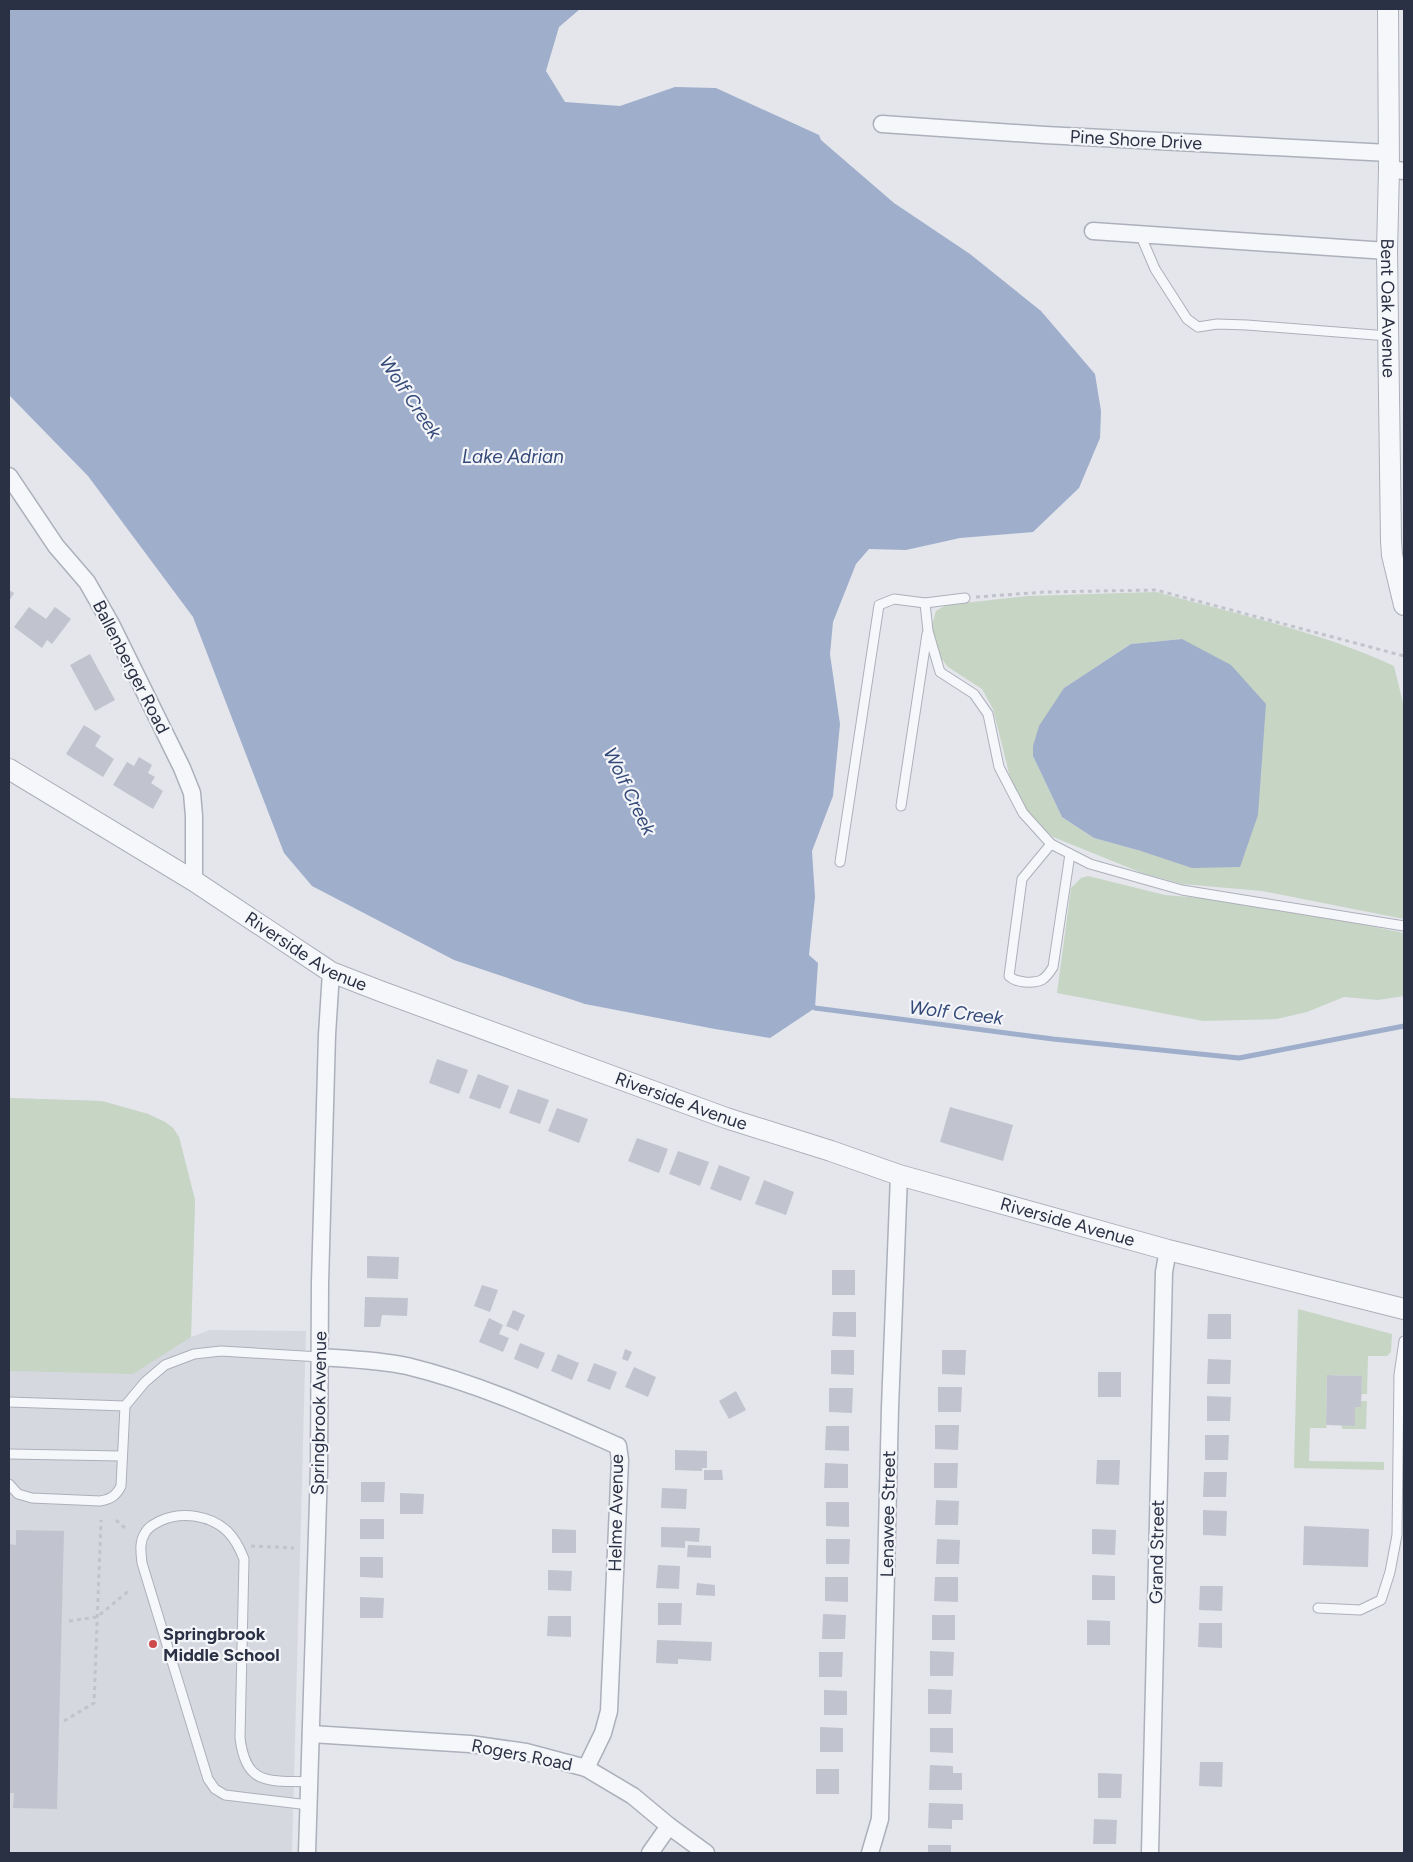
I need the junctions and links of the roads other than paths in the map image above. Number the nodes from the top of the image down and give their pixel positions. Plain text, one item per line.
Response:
1 (1388, 9) edge
2 (882, 124) dead end
3 (1394, 164) edge
4 (1093, 231) dead end
5 (1140, 234) junction
6 (1387, 251) junction
7 (1388, 336) junction
8 (9, 476) edge
9 (965, 598) road end
10 (925, 603) junction
11 (1404, 605) edge
12 (928, 632) junction
13 (9, 769) edge
14 (902, 806) dead end
15 (1051, 844) junction
16 (1070, 854) junction
17 (840, 862) dead end
18 (194, 882) junction
19 (1404, 926) edge
20 (331, 972) junction
21 (899, 1174) junction
22 (1168, 1250) junction
23 (1404, 1309) edge
24 (1404, 1341) edge
25 (320, 1357) junction
26 (9, 1402) edge
27 (125, 1406) junction
28 (9, 1454) edge
29 (122, 1456) junction
30 (9, 1484) edge
31 (1318, 1608) dead end
32 (311, 1734) junction
33 (586, 1768) junction
34 (310, 1782) junction
35 (309, 1805) junction
36 (669, 1826) junction
37 (307, 1853) edge
38 (650, 1853) edge
39 (706, 1853) edge
40 (870, 1853) edge
41 (1150, 1853) edge

1 - 3 street, Bent Oak Avenue
2 - 3 street, Pine Shore Drive
3 - 6 street, Bent Oak Avenue
4 - 5 street
5 - 6 street
5 - 7 lane
6 - 7 street, Bent Oak Avenue
7 - 11 street, Bent Oak Avenue
8 - 18 street, Ballenberger Road
9 - 10 lane
10 - 12 lane
10 - 17 lane
12 - 14 lane
12 - 15 lane
13 - 18 street, Riverside Avenue
15 - 16 lane
15 - 16 lane
16 - 19 lane
18 - 20 street, Riverside Avenue
20 - 21 street, Riverside Avenue
20 - 25 street, Springbrook Avenue
21 - 22 street, Riverside Avenue
21 - 40 street, Lenawee Street
22 - 23 street, Riverside Avenue
22 - 41 street, Grand Street
24 - 31 lane
25 - 27 lane
25 - 32 street, Springbrook Avenue
25 - 33 street, Helme Avenue
26 - 27 lane
27 - 29 lane
28 - 29 lane
29 - 30 lane
32 - 33 street, Rogers Road
32 - 34 street, Springbrook Avenue
33 - 36 street, Rogers Road
34 - 35 street, Springbrook Avenue
34 - 35 lane
35 - 37 street, Springbrook Avenue
36 - 38 street
36 - 39 street, Rogers Road

